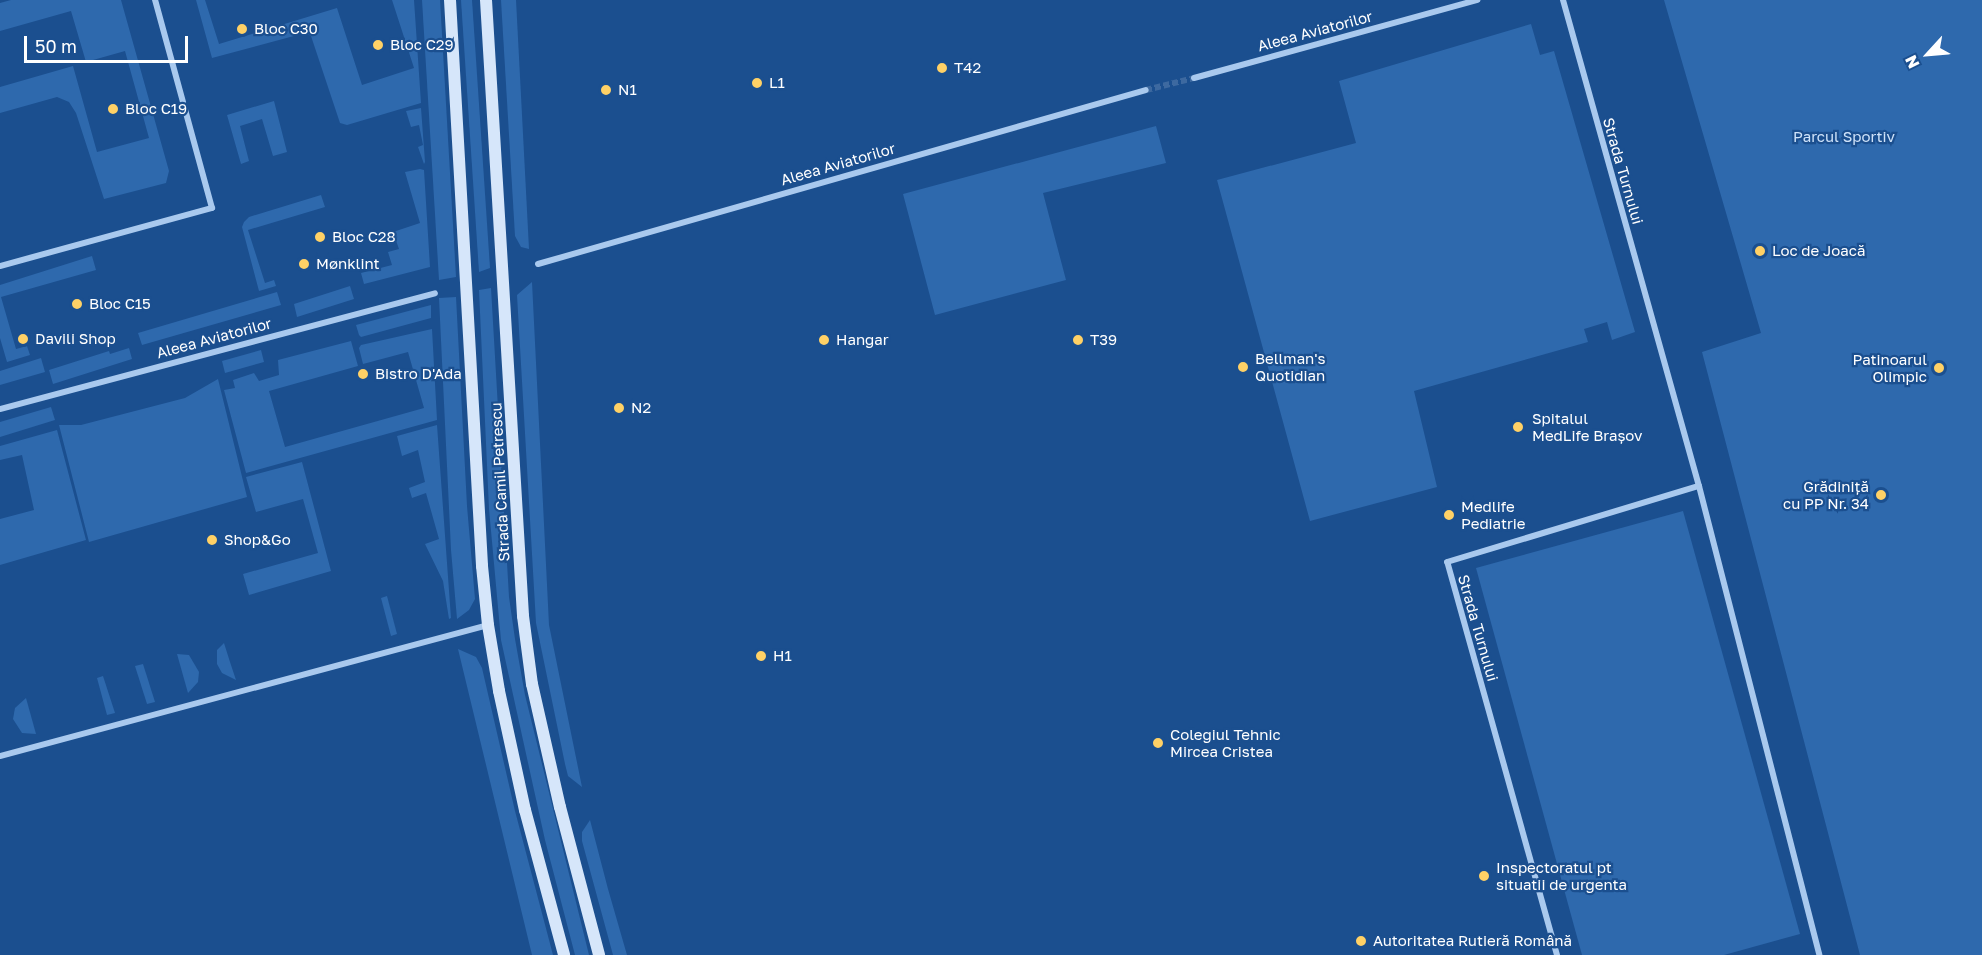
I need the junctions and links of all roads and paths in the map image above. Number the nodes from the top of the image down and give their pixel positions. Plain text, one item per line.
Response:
1 (154, 0) edge
2 (450, 0) edge
3 (486, 0) edge
4 (1477, 0) edge
5 (1563, 0) edge
6 (1194, 78) tunnel mouth
7 (1146, 90) tunnel mouth
8 (537, 264) dead end
9 (0, 266) edge
10 (435, 292) dead end
11 (0, 409) edge
12 (1699, 486) junction
13 (488, 625) junction
14 (0, 756) edge
15 (564, 955) edge
16 (599, 955) edge
17 (1557, 955) edge
18 (1819, 955) edge

1 - 9 street
2 - 13 street, Strada Camil Petrescu
3 - 16 street, Strada Camil Petrescu
4 - 6 street, Aleea Aviatorilor
5 - 12 street, Strada Turnului
7 - 8 street, Aleea Aviatorilor
10 - 11 street, Aleea Aviatorilor
12 - 17 street, Strada Turnului
12 - 18 street, Strada Turnului
13 - 14 street
13 - 15 street, Strada Camil Petrescu

